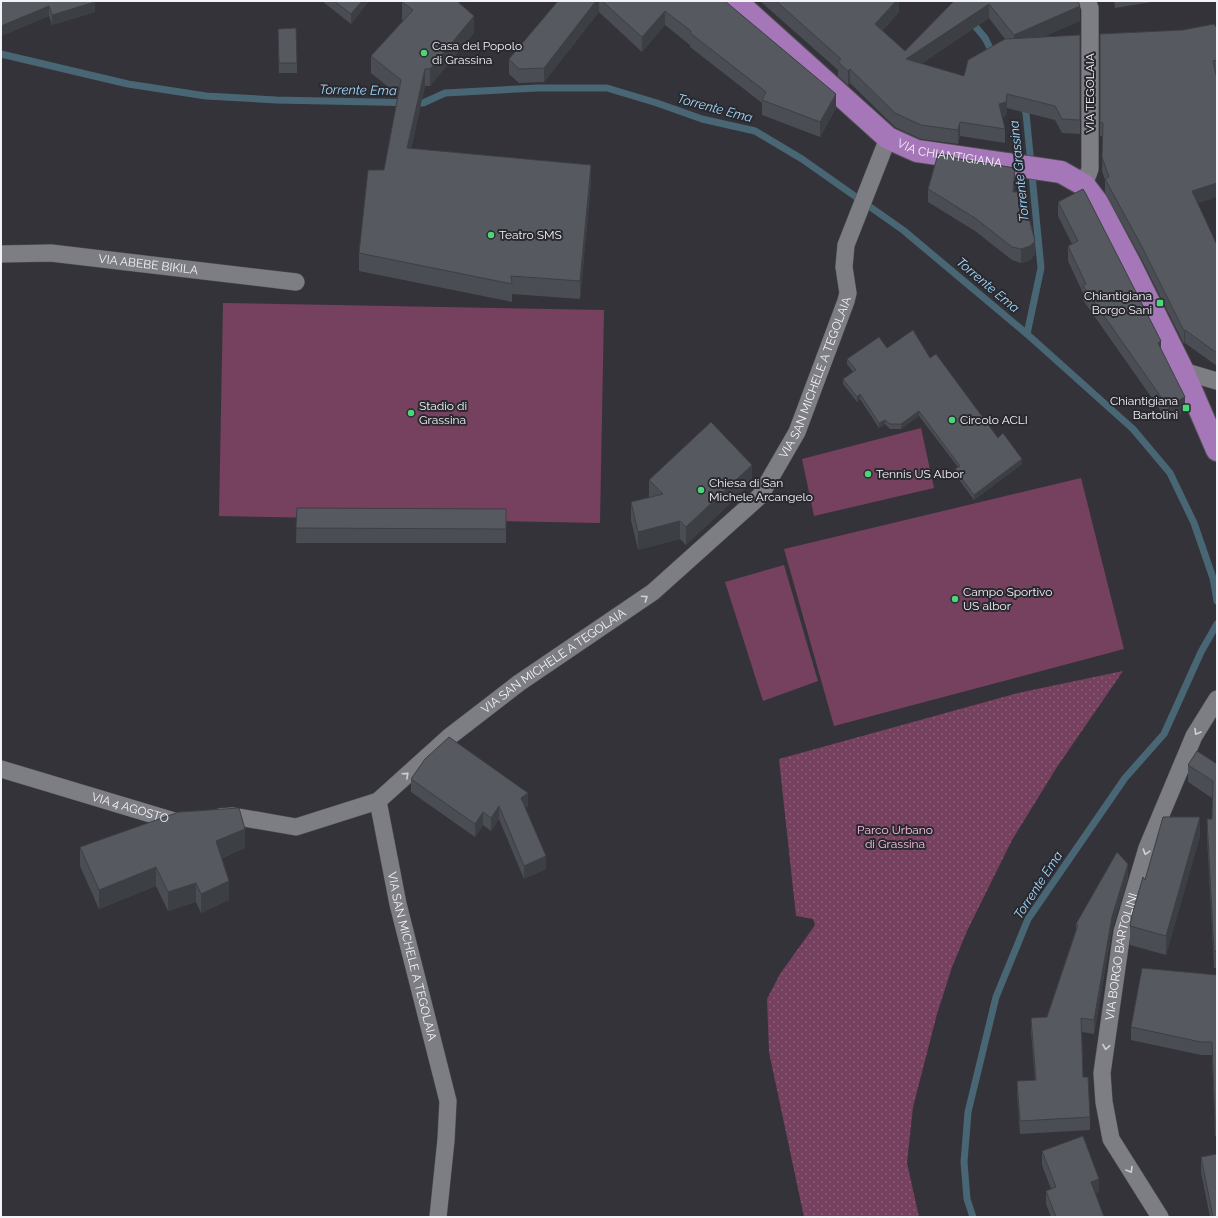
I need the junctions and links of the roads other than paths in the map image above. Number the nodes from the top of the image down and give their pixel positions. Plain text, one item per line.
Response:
1 (736, 1) edge
2 (1088, 1) edge
3 (888, 138) junction
4 (1084, 185) junction
5 (1, 254) edge
6 (296, 282) dead end
7 (1183, 371) junction
8 (1217, 381) edge
9 (1217, 450) edge
10 (1217, 698) edge
11 (1, 769) edge
12 (378, 801) junction
13 (438, 1217) edge
14 (1160, 1217) edge

1 - 3 main road, VIA CHIANTIGIANA
2 - 4 street, VIA TEGOLAIA
3 - 4 main road, VIA CHIANTIGIANA
12 -> 3 street, VIA SAN MICHELE A TEGOLAIA
4 - 7 main road, VIA CHIANTIGIANA
5 - 6 street, VIA ABEBE BIKILA
7 - 8 street
7 - 9 main road, VIA CHIANTIGIANA
10 -> 14 street, VIA BORGO BARTOLINI
11 - 12 street, VIA 4 AGOSTO
12 - 13 street, VIA SAN MICHELE A TEGOLAIA

